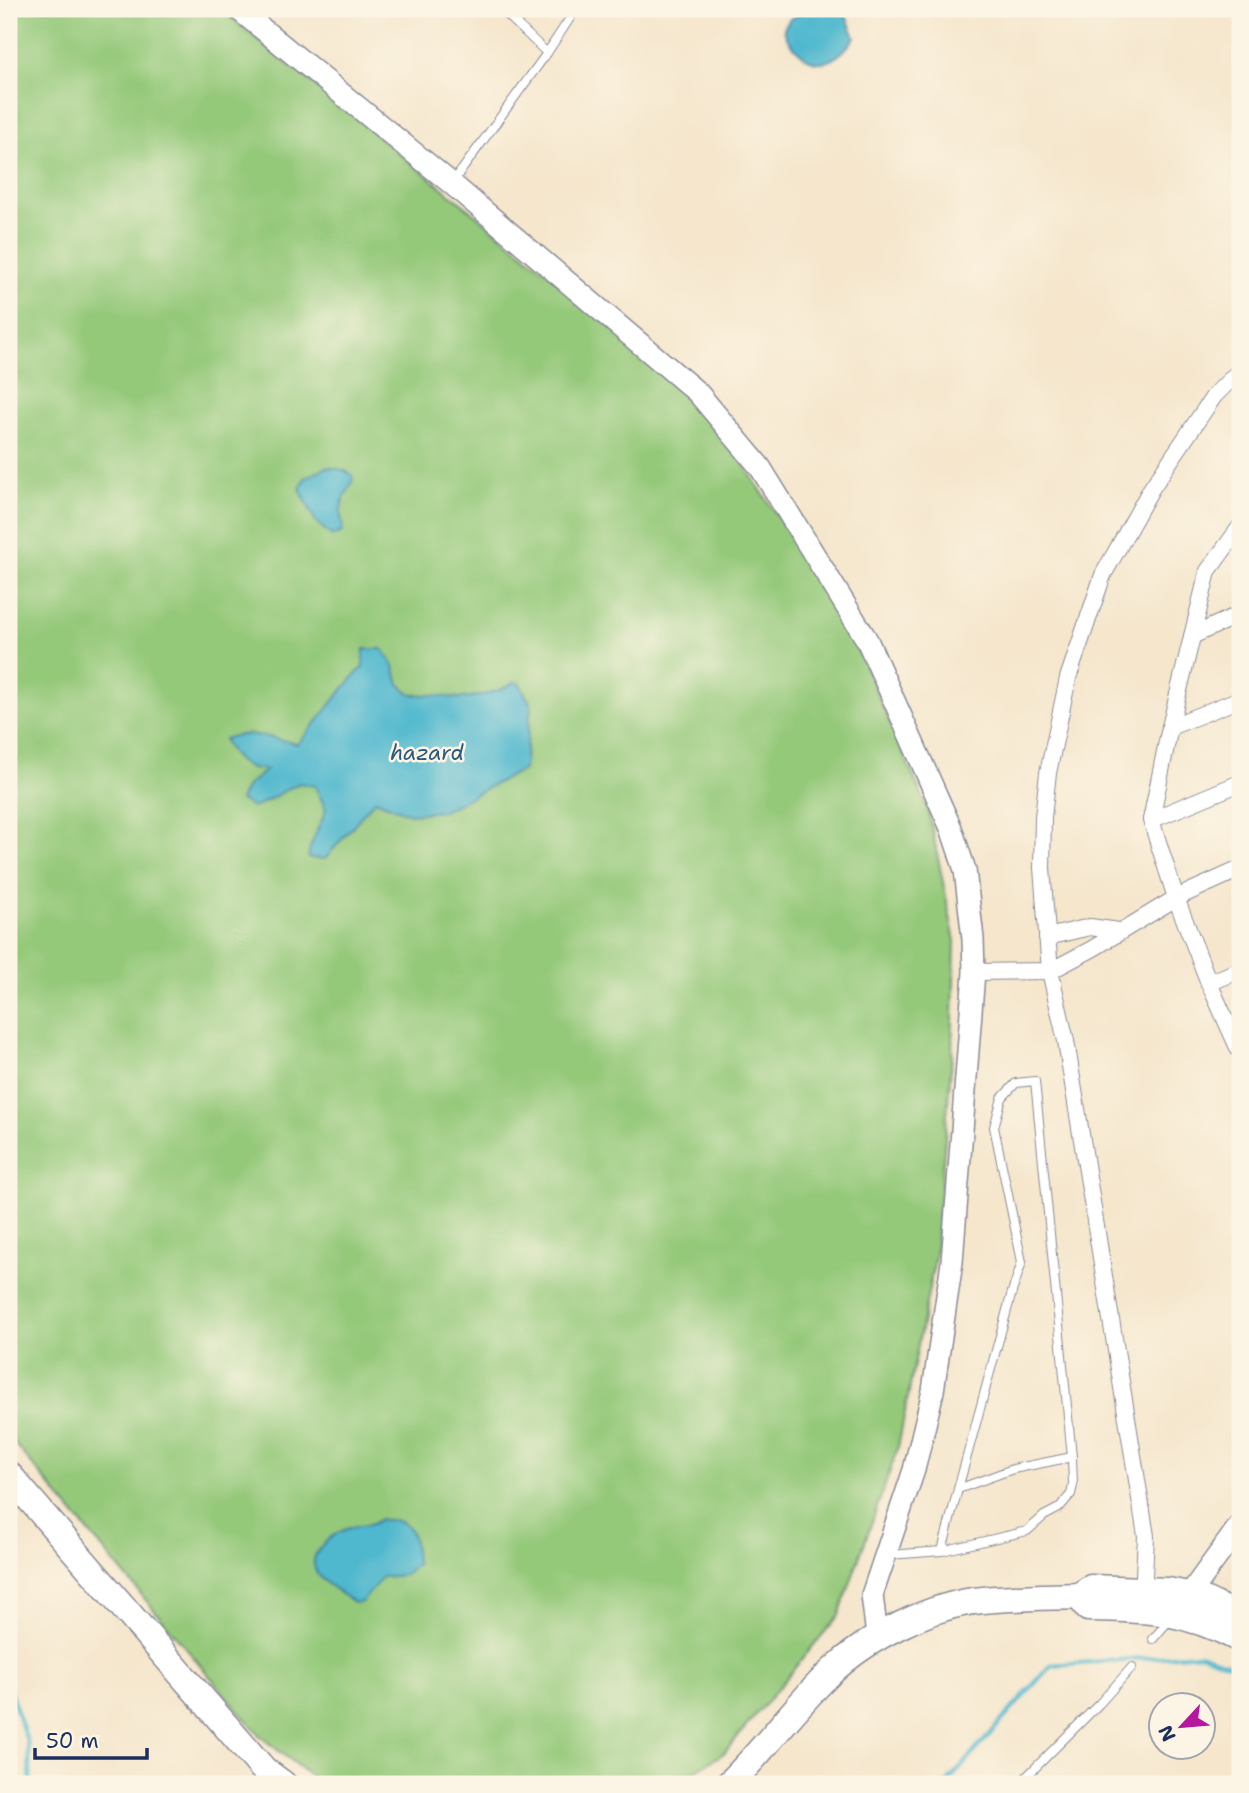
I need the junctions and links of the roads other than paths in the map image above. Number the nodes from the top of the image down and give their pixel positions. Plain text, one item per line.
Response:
1 (238, 9) edge
2 (501, 9) edge
3 (576, 9) edge
4 (547, 53) junction
5 (452, 184) junction
6 (1240, 370) edge
7 (1240, 527) edge
8 (1240, 614) edge
9 (1192, 636) junction
10 (1240, 699) edge
11 (1170, 727) junction
12 (1240, 783) edge
13 (1151, 820) junction
14 (1240, 869) edge
15 (1177, 898) junction
16 (1119, 931) junction
17 (1047, 937) junction
18 (1050, 971) junction
19 (1240, 971) edge
20 (974, 972) junction
21 (1209, 983) junction
22 (1240, 1052) edge
23 (1072, 1457) junction
24 (9, 1475) edge
25 (958, 1489) junction
26 (1240, 1525) edge
27 (942, 1551) junction
28 (886, 1556) junction
29 (1143, 1599) junction
30 (1183, 1604) junction
31 (1240, 1617) edge
32 (877, 1636) junction
33 (1153, 1639) dead end
34 (1240, 1639) edge
35 (1132, 1667) dead end
36 (283, 1784) edge
37 (729, 1784) edge
38 (1019, 1784) edge

1 - 5 street
2 - 4 lane
3 - 4 lane
4 - 5 lane
5 - 20 street
6 - 17 street
7 - 9 street
8 - 9 street
9 - 11 street
10 - 11 street
11 - 13 street
12 - 13 street
13 - 15 street
14 - 15 street
15 - 16 street
15 - 21 street
16 - 17 street
16 - 18 street
17 - 18 street
18 - 20 street
18 - 29 street
19 - 21 street
20 - 28 street
21 - 22 street
23 - 25 lane
23 - 25 lane
23 - 27 lane
24 - 36 main road
25 - 27 lane
26 - 30 street
27 - 28 lane
28 - 32 street
29 - 30 main road
29 - 32 main road
30 - 31 main road
30 - 33 lane
30 - 34 main road
32 - 37 main road
35 - 38 lane

